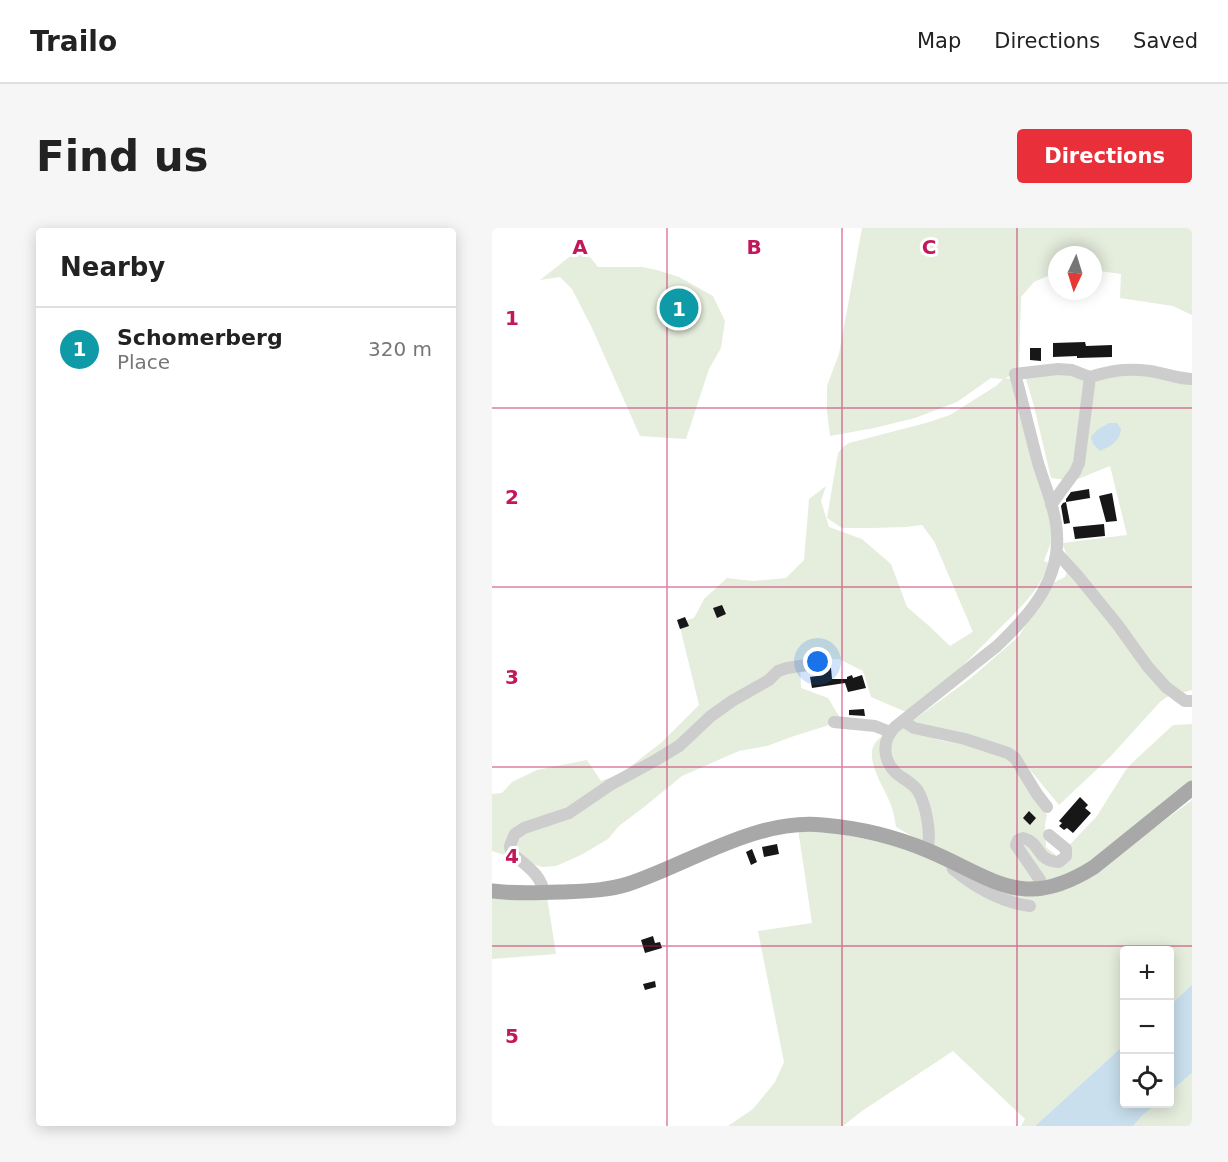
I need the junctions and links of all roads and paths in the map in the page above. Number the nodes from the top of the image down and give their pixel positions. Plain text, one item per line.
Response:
1 (1090, 377) junction
2 (1192, 380) edge
3 (1051, 505) junction
4 (1056, 553) junction
5 (1069, 568) junction
6 (1052, 573) junction
7 (807, 665) dead end
8 (1192, 701) edge
9 (903, 721) junction
10 (834, 722) dead end
11 (890, 732) junction
12 (1192, 788) edge
13 (1047, 807) dead end
14 (1049, 835) dead end
15 (927, 850) junction
16 (952, 861) junction
17 (1041, 890) junction
18 (492, 891) edge
19 (544, 892) junction
20 (1030, 906) dead end

1 - 2 street
1 - 3 street
1 - 3 street
3 - 4 street
4 - 5 street
4 - 6 street
5 - 6 street
5 - 8 street
6 - 9 street
7 - 19 street
9 - 11 street
9 - 13 street
10 - 11 street
11 - 15 street
12 - 17 main road
14 - 17 street
15 - 16 main road
15 - 19 main road
16 - 17 main road
16 - 20 street
18 - 19 main road

